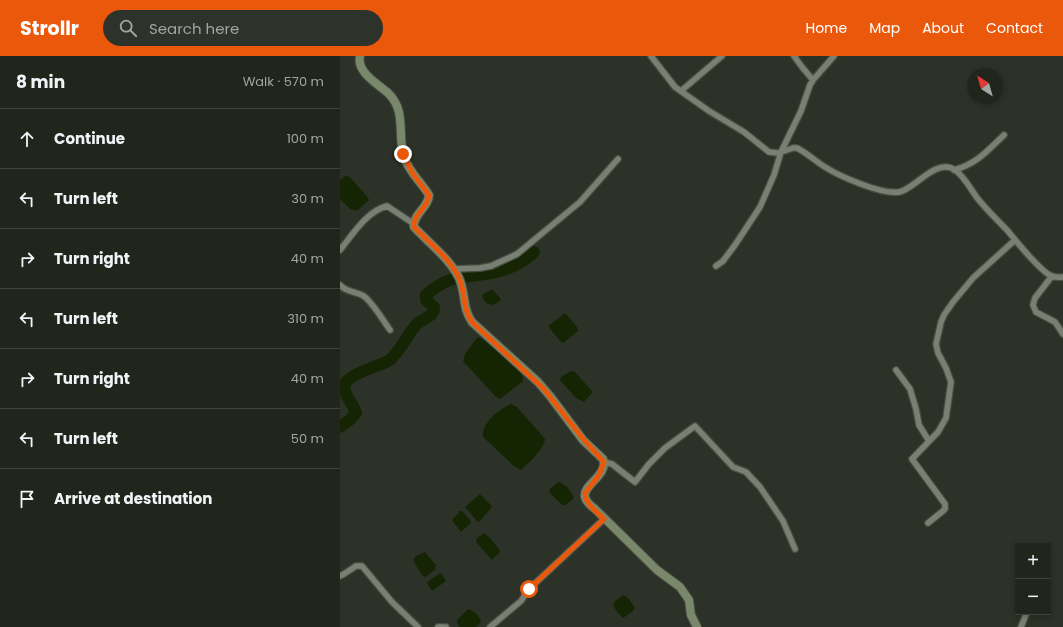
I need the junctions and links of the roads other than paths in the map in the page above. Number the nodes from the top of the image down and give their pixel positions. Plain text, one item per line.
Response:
1 (360, 56) edge
2 (651, 56) edge
3 (722, 56) edge
4 (794, 56) edge
5 (834, 56) edge
6 (813, 80) junction
7 (681, 91) junction
8 (1004, 135) dead end
9 (781, 152) junction
10 (618, 159) dead end
11 (954, 170) junction
12 (414, 224) junction
13 (1015, 240) junction
14 (340, 250) edge
15 (716, 266) dead end
16 (455, 270) junction
17 (1052, 276) junction
18 (1063, 277) edge
19 (340, 285) edge
20 (390, 330) dead end
21 (1063, 334) edge
22 (896, 370) dead end
23 (929, 441) junction
24 (604, 462) junction
25 (604, 519) junction
26 (928, 524) dead end
27 (795, 549) dead end
28 (340, 576) edge
29 (1026, 615) edge
30 (418, 627) edge
31 (438, 627) edge
32 (446, 627) edge
33 (490, 627) edge
34 (697, 627) edge
35 (1021, 627) edge

1 - 12 street
2 - 7 street
3 - 7 street
4 - 6 street
5 - 6 street
6 - 9 street
7 - 9 street
8 - 11 street
9 - 11 street
9 - 15 street
10 - 16 street
11 - 13 street
12 - 14 street
12 - 16 street
13 - 17 street
13 - 23 street
16 - 24 street
17 - 18 street
17 - 21 street
19 - 20 street
22 - 23 street
23 - 26 street
24 - 25 street
24 - 27 street
25 - 33 street
25 - 34 street
28 - 30 street
29 - 35 street
31 - 32 street

